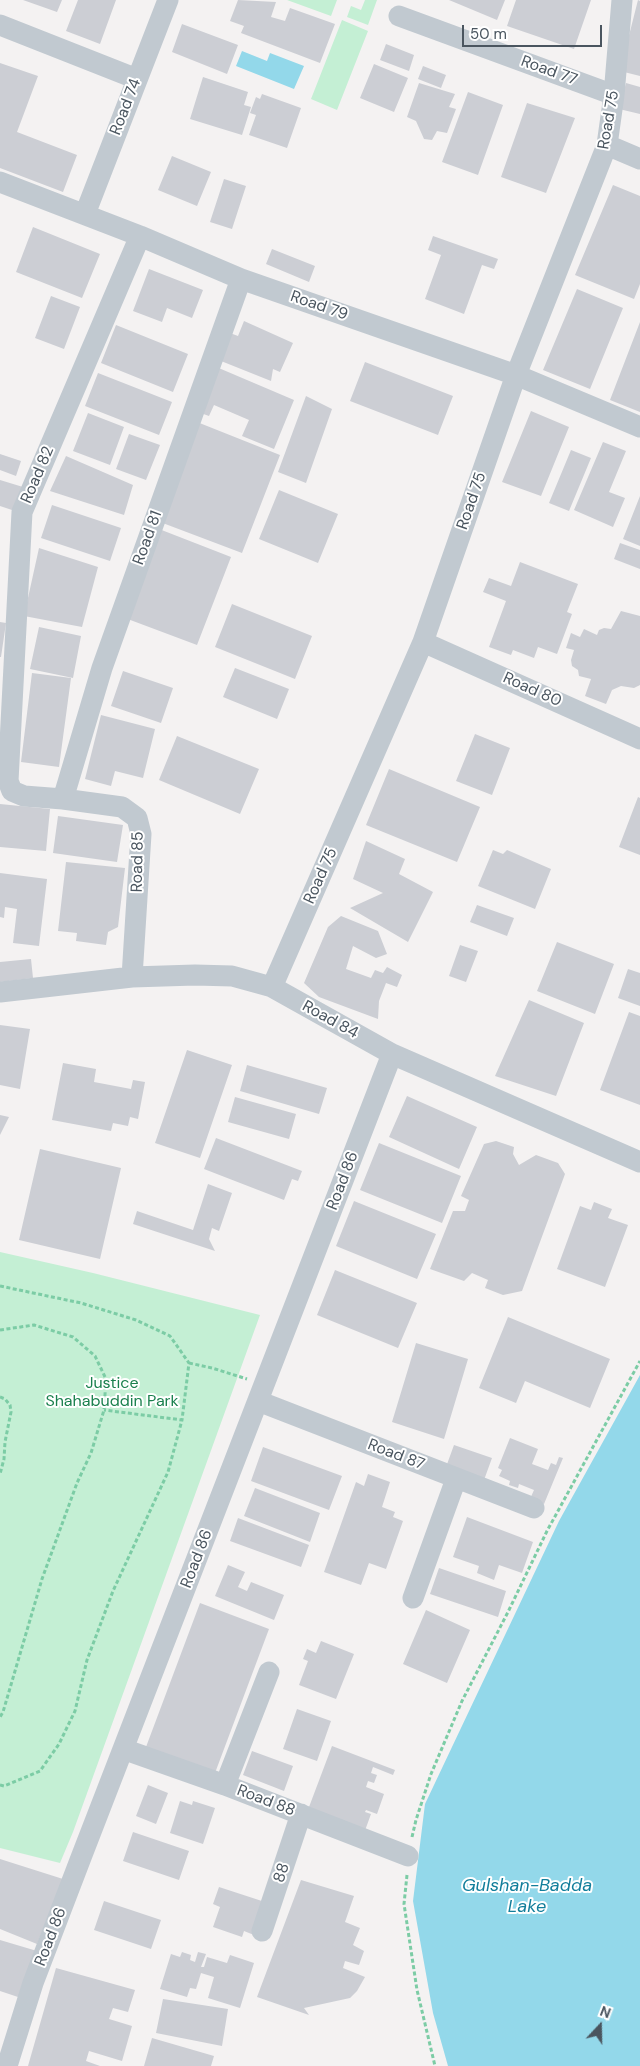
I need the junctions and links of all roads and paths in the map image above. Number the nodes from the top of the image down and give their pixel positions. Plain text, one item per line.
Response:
1 (168, 0) edge
2 (622, 0) edge
3 (399, 16) dead end
4 (0, 25) edge
5 (137, 79) junction
6 (614, 95) junction
7 (607, 145) junction
8 (640, 159) edge
9 (0, 182) edge
10 (85, 214) junction
11 (140, 236) junction
12 (241, 279) junction
13 (516, 375) junction
14 (640, 427) edge
15 (423, 642) junction
16 (640, 739) edge
17 (12, 791) joint
18 (63, 799) junction
19 (132, 977) junction
20 (272, 987) junction
21 (0, 992) edge
22 (392, 1054) junction
23 (640, 1162) edge
24 (0, 1286) edge
25 (0, 1330) edge
26 (640, 1361) edge
27 (189, 1363) junction
28 (261, 1393) junction
29 (0, 1397) edge
30 (104, 1410) junction
31 (182, 1420) junction
32 (0, 1474) edge
33 (456, 1479) junction
34 (534, 1508) dead end
35 (413, 1598) dead end
36 (269, 1672) dead end
37 (0, 1717) edge
38 (123, 1749) junction
39 (0, 1785) edge
40 (226, 1785) junction
41 (301, 1814) junction
42 (408, 1856) junction
43 (262, 1931) dead end
44 (7, 2066) edge
45 (435, 2066) edge

1 - 5 street, Road 74
2 - 6 street, Road 75
3 - 6 street, Road 77
4 - 5 street
5 - 10 street, Road 74
6 - 7 street, Road 75
7 - 8 street
7 - 13 street, Road 75
9 - 10 street, Road 79
10 - 11 street, Road 79
11 - 12 street, Road 79
11 - 17 street, Road 82
12 - 13 street, Road 79
12 - 18 street, Road 81
13 - 14 street, Road 79
13 - 15 street, Road 75
15 - 16 street, Road 80
15 - 20 street, Road 75
17 - 18 street, Road 85
18 - 19 street, Road 85
19 - 20 street, Road 84
19 - 21 street, Road 84
20 - 22 street, Road 84
22 - 23 street, Road 84
22 - 28 street, Road 86
24 - 27 path
25 - 30 path
26 - 42 path
27 - 28 path
27 - 31 path
28 - 33 street, Road 87
28 - 38 street, Road 86
29 - 32 path
30 - 31 path
30 - 37 path
31 - 39 path
33 - 34 street, Road 87
33 - 35 street
36 - 40 street
38 - 40 street, Road 88
38 - 44 street, Road 86
40 - 41 street, Road 88
41 - 42 street, Road 88
41 - 43 street, 88
42 - 45 path

